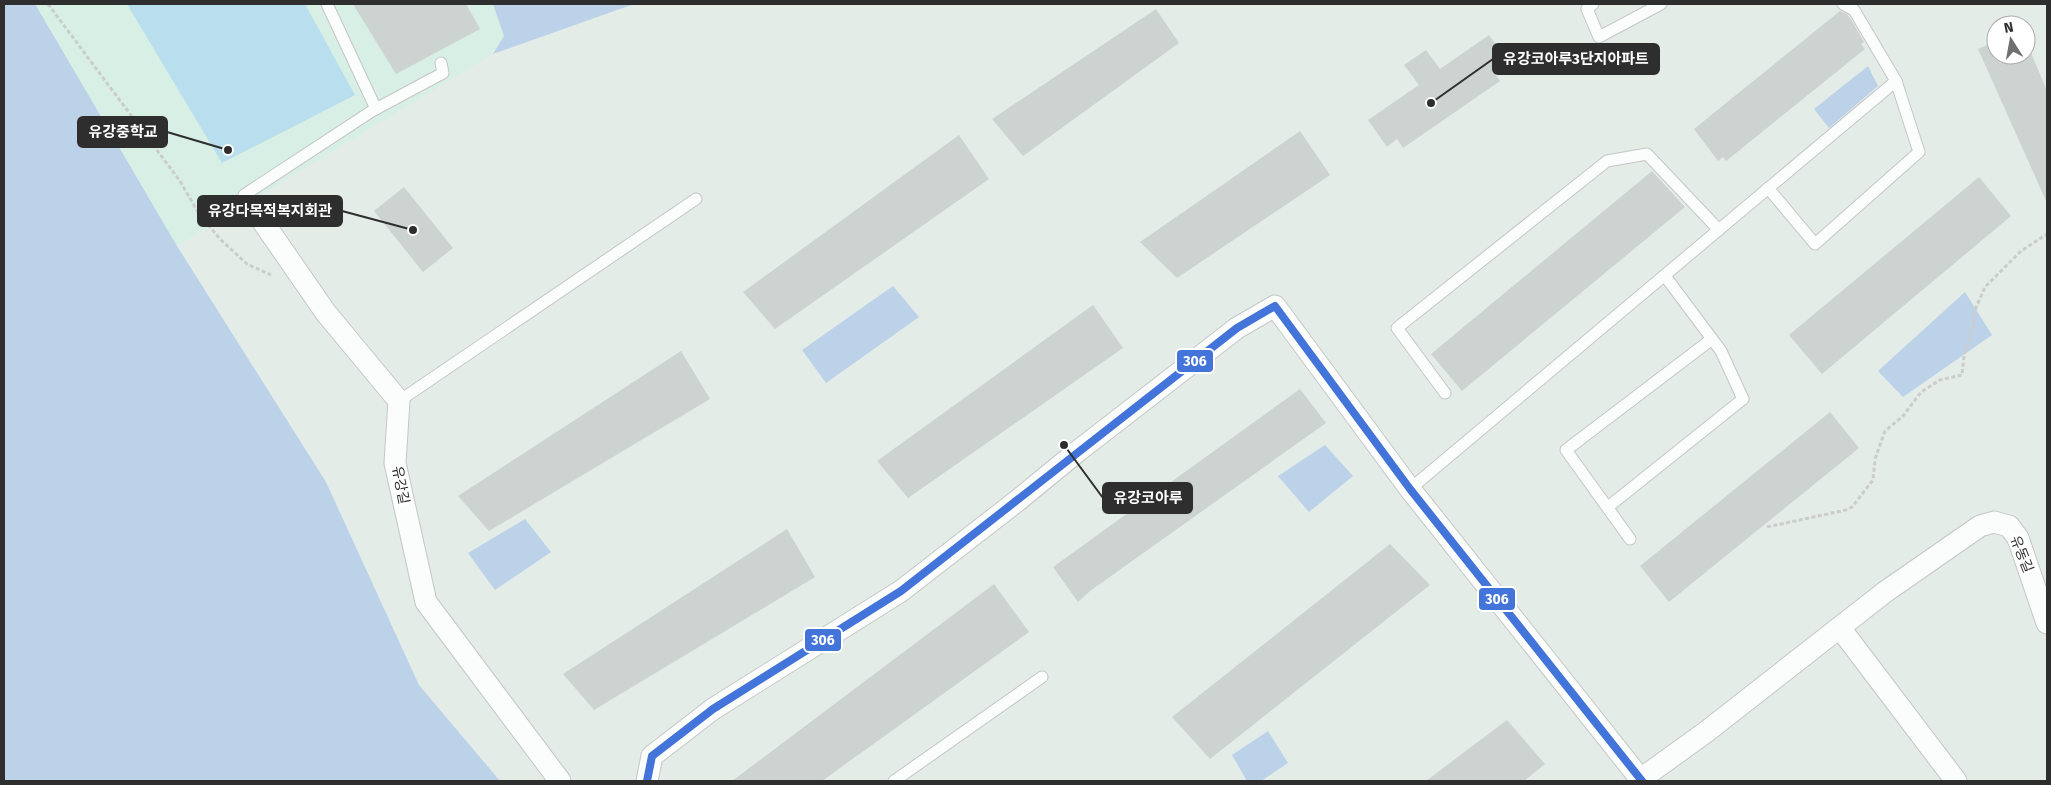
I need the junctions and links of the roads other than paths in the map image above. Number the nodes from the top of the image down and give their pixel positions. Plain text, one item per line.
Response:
1 (327, 4) edge
2 (1593, 4) edge
3 (1661, 4) edge
4 (1843, 4) edge
5 (441, 63) dead end
6 (1896, 81) junction
7 (376, 109) junction
8 (1768, 188) junction
9 (696, 199) dead end
10 (263, 222) joint
11 (1720, 230) junction
12 (1665, 276) junction
13 (1712, 339) junction
14 (1444, 393) dead end
15 (398, 401) junction
16 (1410, 489) junction
17 (1608, 507) junction
18 (1630, 539) dead end
19 (2047, 624) edge
20 (1840, 628) junction
21 (1042, 677) dead end
22 (560, 781) edge
23 (647, 781) edge
24 (894, 781) edge
25 (1640, 781) edge
26 (1956, 781) edge

1 - 7 lane
2 - 3 lane
4 - 6 lane
5 - 7 lane
6 - 8 lane
6 - 8 lane
7 - 10 lane
8 - 11 lane
9 - 15 lane
10 - 15 street
11 - 12 lane
11 - 14 lane
12 - 13 lane
12 - 16 lane
13 - 17 lane
13 - 17 lane
15 - 22 street, 유강길
16 - 23 street
16 - 25 street
17 - 18 lane
19 - 20 street, 유동길
20 - 25 street, 유동길
20 - 26 street
21 - 24 lane

